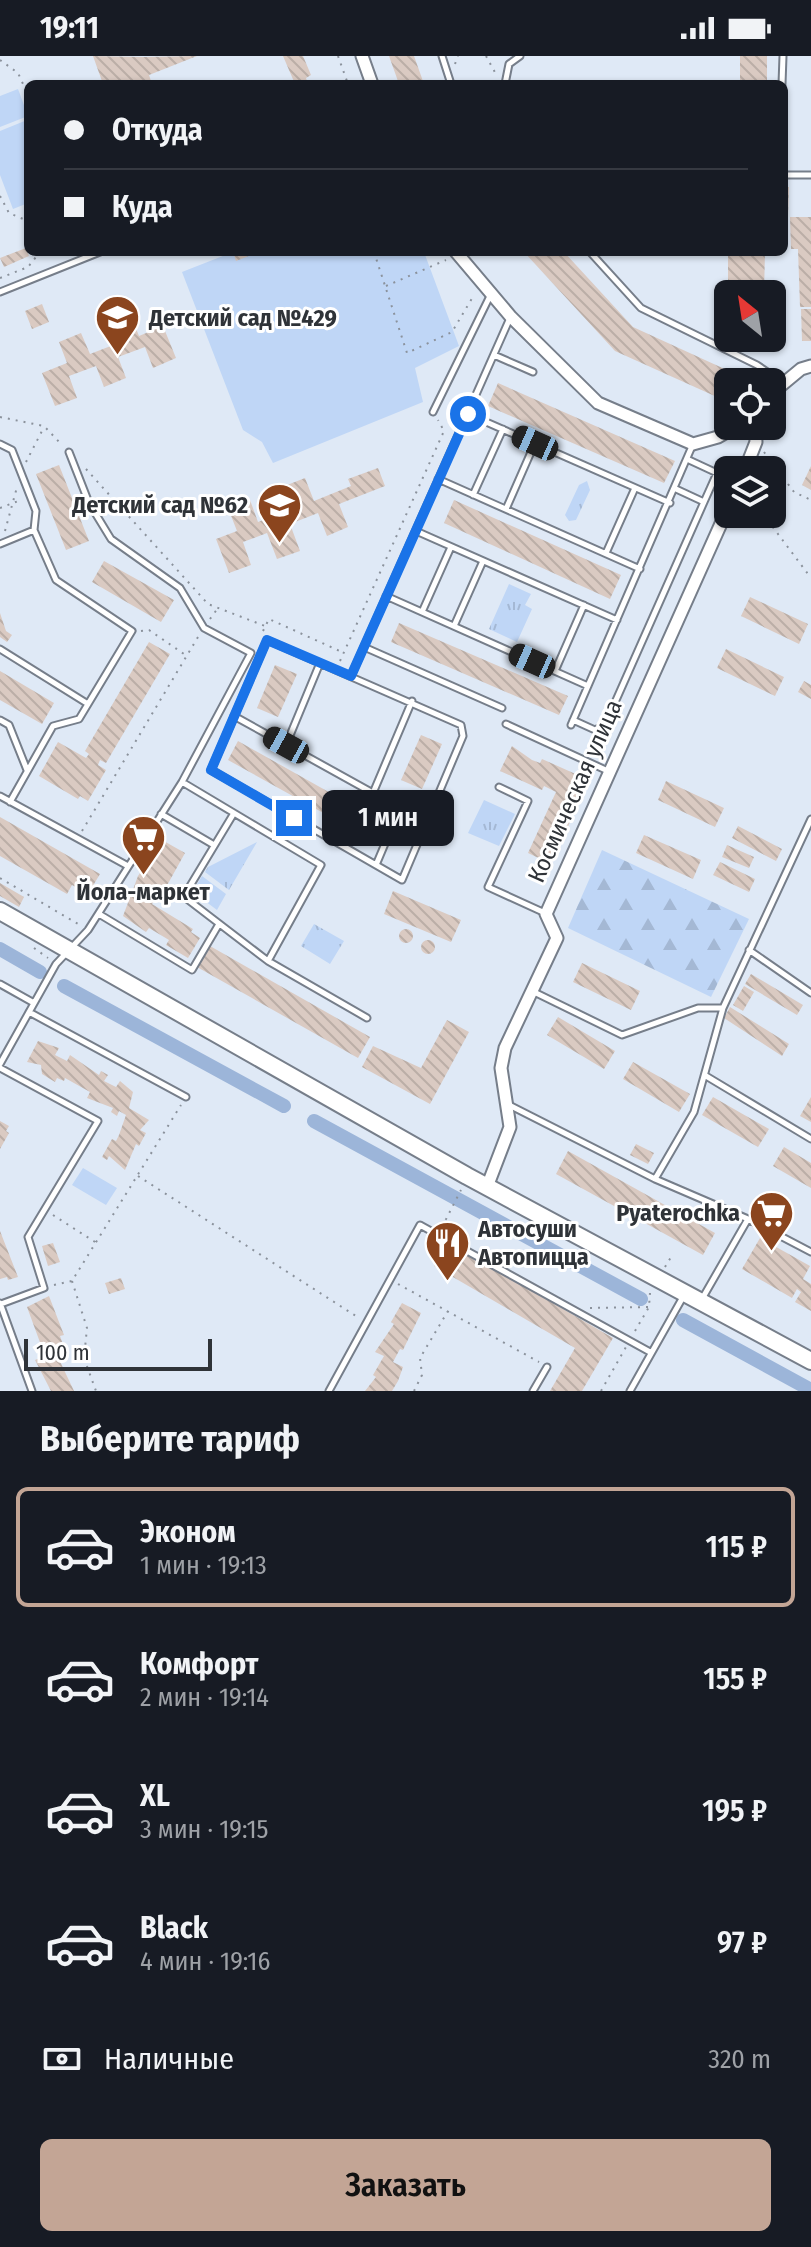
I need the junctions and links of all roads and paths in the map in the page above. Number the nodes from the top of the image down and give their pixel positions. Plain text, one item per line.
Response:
1 (338, 56) edge
2 (362, 56) edge
3 (442, 56) edge
4 (486, 56) edge
5 (520, 56) edge
6 (783, 56) edge
7 (0, 60) edge
8 (347, 80) edge
9 (371, 80) edge
10 (450, 80) edge
11 (501, 80) edge
12 (504, 80) edge
13 (782, 80) edge
14 (24, 86) edge
15 (788, 175) edge
16 (811, 175) edge
17 (0, 196) edge
18 (24, 219) edge
19 (38, 256) edge
20 (90, 256) edge
21 (375, 256) edge
22 (452, 256) edge
23 (460, 256) edge
24 (594, 256) edge
25 (0, 278) edge
26 (482, 282) junction
27 (386, 286) junction
28 (0, 292) edge
29 (492, 294) junction
30 (511, 317) junction
31 (494, 355) junction
32 (811, 366) edge
33 (761, 368) edge
34 (533, 372) dead end
35 (786, 381) edge
36 (433, 412) joint
37 (468, 414) junction
38 (0, 417) edge
39 (503, 429) junction
40 (714, 438) edge
41 (756, 442) joint
42 (535, 443) junction
43 (0, 444) edge
44 (693, 444) junction
45 (69, 452) junction
46 (750, 456) edge
47 (689, 460) junction
48 (438, 479) junction
49 (635, 488) junction
50 (676, 489) junction
51 (473, 495) junction
52 (30, 496) junction
53 (811, 500) edge
54 (704, 502) junction
55 (670, 503) junction
56 (0, 508) edge
57 (506, 509) junction
58 (719, 528) edge
59 (774, 528) edge
60 (34, 530) junction
61 (416, 531) junction
62 (0, 544) edge
63 (451, 547) junction
64 (606, 553) junction
65 (483, 561) junction
66 (640, 569) junction
67 (811, 578) edge
68 (386, 596) junction
69 (584, 605) junction
70 (218, 608) junction
71 (422, 612) junction
72 (617, 620) junction
73 (265, 626) junction
74 (454, 626) junction
75 (204, 628) junction
76 (132, 631) junction
77 (364, 647) junction
78 (0, 649) edge
79 (251, 653) junction
80 (185, 655) junction
81 (320, 663) junction
82 (555, 671) junction
83 (351, 676) junction
84 (588, 686) junction
85 (412, 701) junction
86 (88, 704) junction
87 (502, 708) dead end
88 (234, 716) junction
89 (0, 720) edge
90 (506, 724) dead end
91 (286, 745) junction
92 (27, 770) junction
93 (610, 772) junction
94 (182, 782) junction
95 (499, 787) dead end
96 (373, 793) junction
97 (0, 796) edge
98 (10, 802) junction
99 (400, 808) junction
100 (234, 813) junction
101 (161, 814) junction
102 (811, 819) edge
103 (427, 823) junction
104 (78, 839) junction
105 (214, 845) junction
106 (376, 865) junction
107 (128, 866) junction
108 (0, 878) edge
109 (0, 911) edge
110 (99, 914) junction
111 (546, 914) junction
112 (219, 924) junction
113 (88, 930) junction
114 (68, 950) junction
115 (749, 950) junction
116 (268, 961) junction
117 (0, 984) edge
118 (532, 991) junction
119 (811, 993) edge
120 (34, 1003) junction
121 (723, 1008) junction
122 (29, 1012) junction
123 (367, 1018) dead end
124 (0, 1066) edge
125 (706, 1076) junction
126 (186, 1097) joint
127 (509, 1105) junction
128 (811, 1139) edge
129 (138, 1176) junction
130 (655, 1179) junction
131 (487, 1187) junction
132 (462, 1188) dead end
133 (45, 1210) junction
134 (748, 1219) junction
135 (438, 1235) junction
136 (96, 1242) junction
137 (810, 1250) edge
138 (671, 1257) dead end
139 (658, 1278) junction
140 (389, 1279) junction
141 (72, 1281) junction
142 (44, 1288) junction
143 (685, 1293) junction
144 (701, 1301) junction
145 (0, 1304) edge
146 (649, 1307) junction
147 (570, 1308) junction
148 (448, 1311) junction
149 (365, 1322) junction
150 (629, 1341) junction
151 (650, 1352) junction
152 (811, 1361) edge
153 (547, 1367) joint
154 (32, 1391) edge
155 (96, 1391) edge
156 (329, 1391) edge
157 (414, 1391) edge
158 (533, 1391) edge
159 (601, 1391) edge
160 (630, 1391) edge

1 - 8 path
2 - 9 street
3 - 10 lane
4 - 11 path
5 - 12 lane
6 - 13 lane
7 - 14 path
15 - 16 lane
17 - 18 path
19 - 25 path
20 - 28 lane
21 - 27 path
22 - 27 path
23 - 26 street
24 - 33 lane
26 - 27 path
26 - 29 street
29 - 30 street
29 - 36 lane
30 - 31 lane
30 - 44 street
31 - 34 lane
31 - 37 lane
32 - 35 street
36 - 73 path
37 - 39 lane
37 - 48 lane
38 - 45 path
39 - 42 lane
39 - 51 lane
40 - 44 street
41 - 46 street
41 - 53 path
42 - 49 lane
42 - 57 lane
43 - 52 lane
44 - 47 lane
45 - 70 path
45 - 75 lane
47 - 50 lane
47 - 54 lane
48 - 51 lane
48 - 61 lane
49 - 55 lane
49 - 64 lane
50 - 54 lane
50 - 55 lane
51 - 57 lane
52 - 56 path
52 - 60 lane
54 - 84 lane
55 - 66 lane
57 - 64 lane
58 - 93 street, Космическая улица
59 - 67 path
60 - 62 lane
60 - 76 lane
61 - 63 lane
61 - 68 lane
63 - 65 lane
63 - 71 lane
64 - 66 lane
65 - 69 lane
65 - 74 lane
66 - 72 lane
68 - 71 lane
68 - 77 lane
69 - 72 lane
69 - 82 lane
70 - 73 path
70 - 75 path
71 - 74 lane
72 - 84 lane
73 - 79 path
74 - 82 lane
75 - 79 lane
75 - 80 path
76 - 80 path
76 - 86 lane
77 - 83 lane
77 - 87 lane
78 - 86 lane
79 - 94 lane
80 - 104 path
81 - 83 lane
81 - 88 lane
81 - 91 lane
82 - 84 lane
83 - 85 lane
85 - 96 lane
85 - 103 lane
86 - 92 lane
88 - 91 lane
88 - 106 lane
89 - 92 lane
90 - 93 lane
91 - 96 lane
92 - 98 lane
93 - 111 street, Космическая улица
94 - 100 lane
94 - 101 lane
95 - 111 lane
96 - 99 lane
97 - 98 lane
98 - 104 lane
99 - 103 lane
99 - 106 lane
100 - 105 lane
100 - 116 lane
101 - 105 lane
101 - 107 lane
102 - 115 lane
103 - 106 lane
104 - 107 lane
105 - 112 lane
107 - 110 lane
108 - 113 path
109 - 114 street
110 - 112 lane
110 - 113 lane
111 - 118 street, Космическая улица
112 - 116 lane
113 - 114 lane
114 - 120 lane
114 - 131 street
115 - 119 lane
115 - 121 lane
116 - 123 lane
117 - 120 lane
118 - 121 lane
118 - 127 street, Космическая улица
120 - 122 lane
121 - 125 lane
122 - 124 lane
122 - 126 lane
124 - 133 lane
125 - 128 lane
125 - 130 lane
126 - 129 path
127 - 130 lane
127 - 131 street, Космическая улица
129 - 136 path
129 - 149 path
130 - 134 lane
131 - 139 street
132 - 135 path
133 - 136 path
133 - 142 lane
134 - 137 lane
134 - 144 lane
135 - 140 lane
135 - 147 lane
136 - 141 path
138 - 139 path
139 - 143 street
139 - 146 path
140 - 148 path
140 - 149 lane
141 - 142 path
141 - 155 path
142 - 145 lane
143 - 144 street
143 - 151 lane
144 - 152 street
145 - 154 lane
146 - 147 path
146 - 150 path
147 - 150 lane
148 - 153 path
148 - 157 path
149 - 156 lane
150 - 151 lane
150 - 159 path
151 - 160 lane
153 - 158 lane

